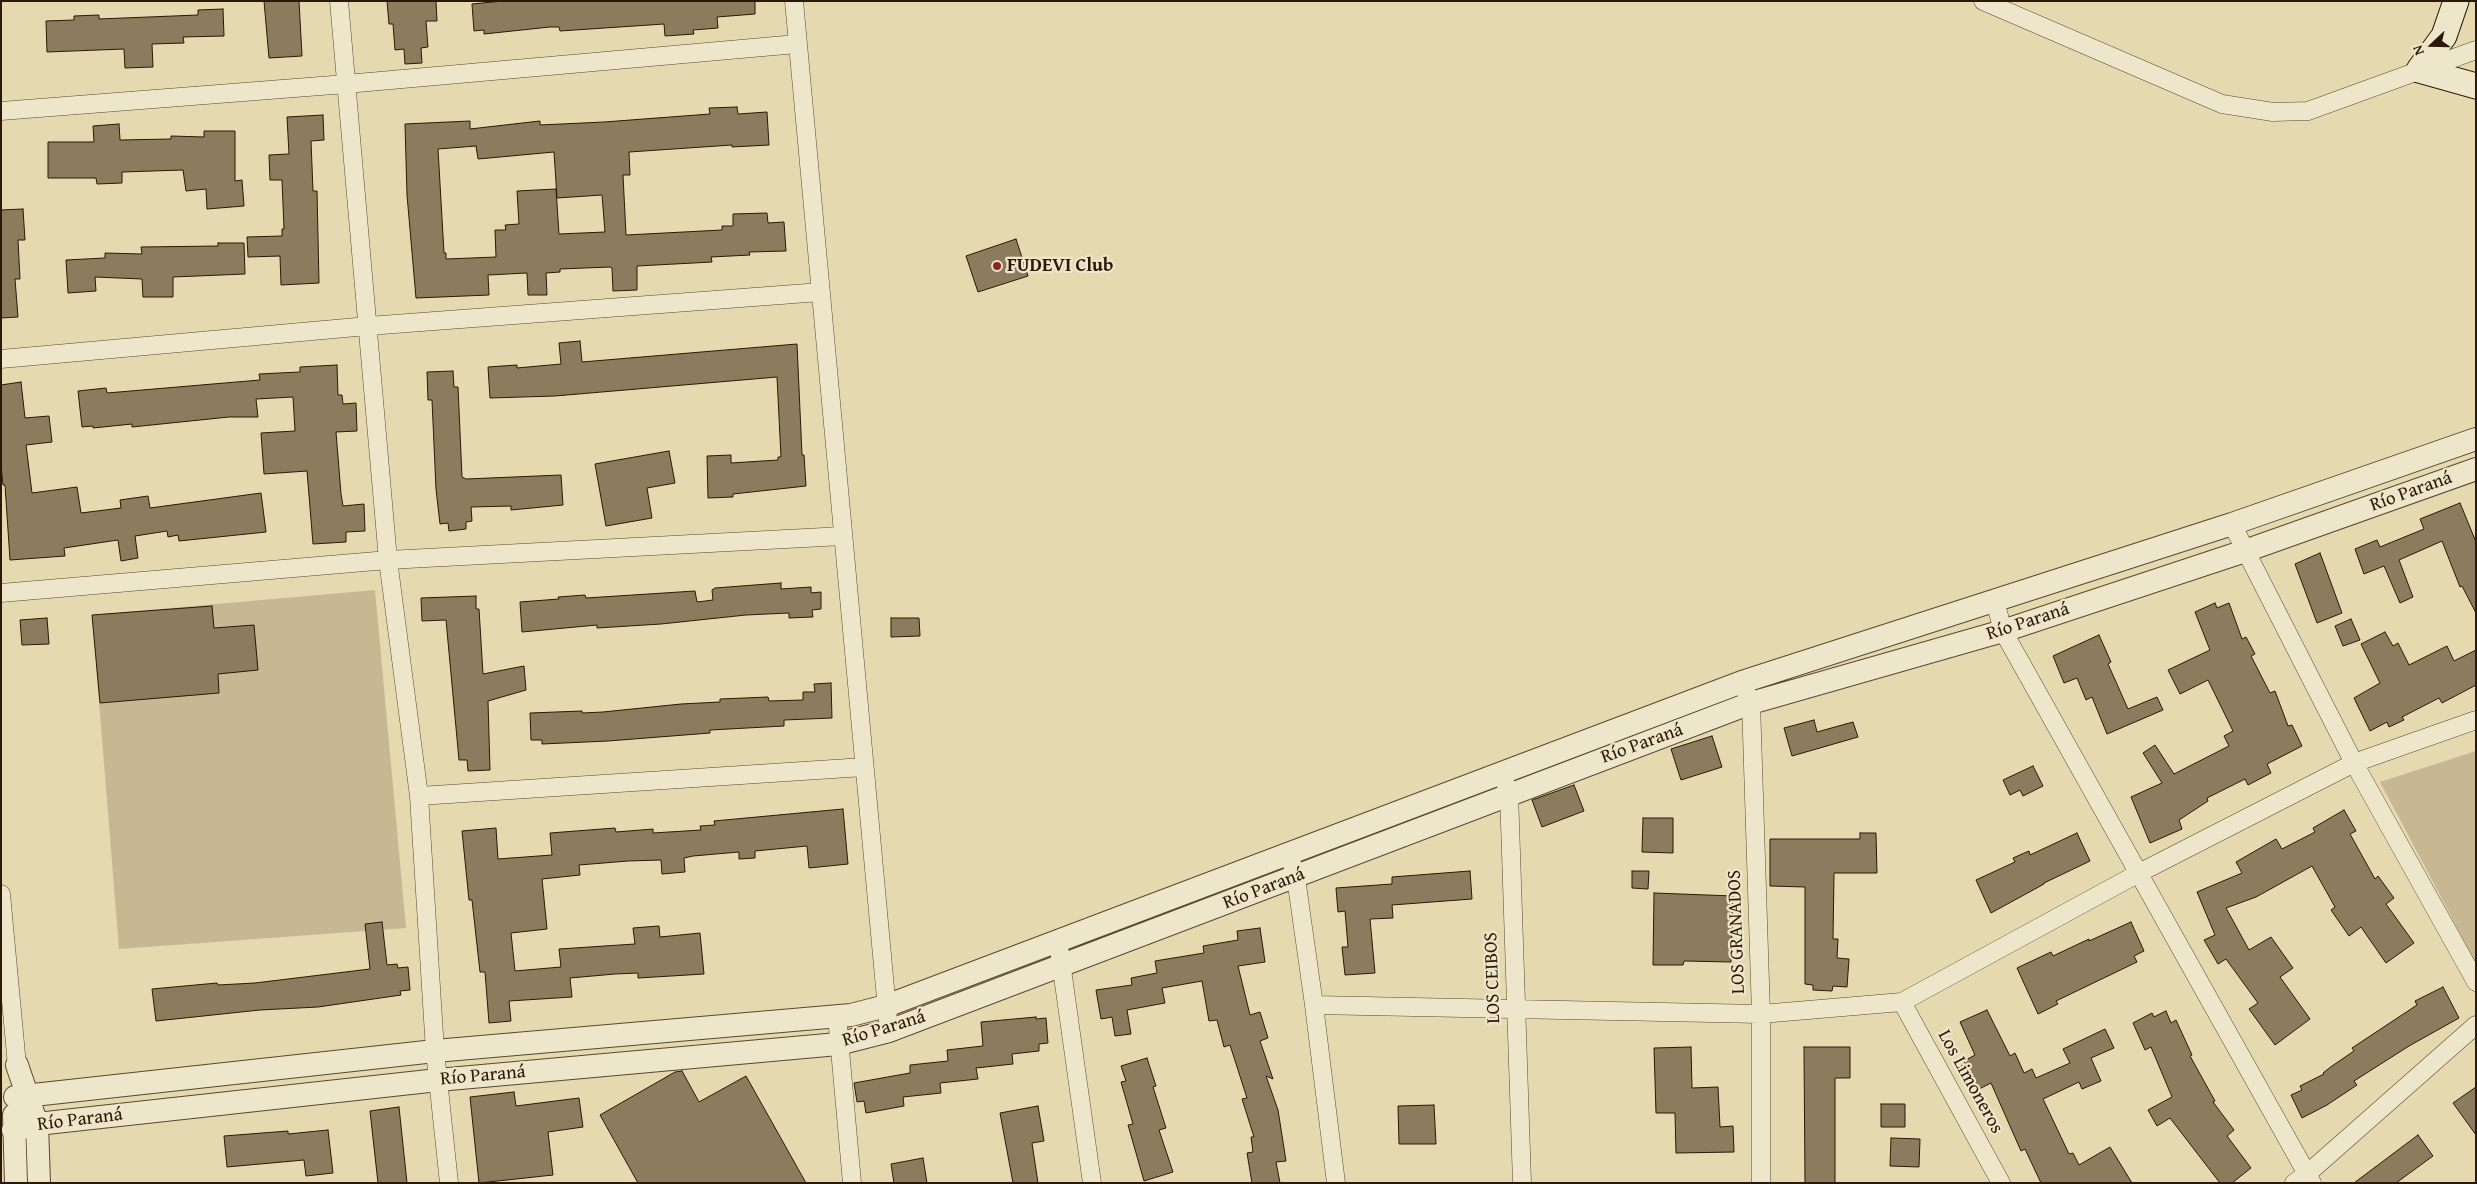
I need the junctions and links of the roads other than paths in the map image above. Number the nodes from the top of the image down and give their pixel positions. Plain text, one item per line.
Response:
1 (338, 1) edge
2 (794, 1) edge
3 (1983, 1) edge
4 (2456, 1) edge
5 (798, 44) junction
6 (2476, 50) edge
7 (2419, 70) junction
8 (346, 84) junction
9 (2476, 86) edge
10 (1, 111) edge
11 (821, 292) junction
12 (368, 326) junction
13 (1, 359) edge
14 (2470, 441) edge
15 (2476, 468) edge
16 (2232, 524) junction
17 (843, 536) junction
18 (2245, 552) junction
19 (388, 560) junction
20 (1, 593) edge
21 (1995, 601) junction
22 (2003, 631) junction
23 (1742, 682) junction
24 (1750, 703) junction
25 (2476, 720) edge
26 (2354, 763) junction
27 (864, 767) junction
28 (1505, 783) junction
29 (419, 796) junction
30 (1289, 854) junction
31 (2139, 873) junction
32 (1296, 878) junction
33 (1, 894) edge
34 (1058, 941) junction
35 (1061, 966) junction
36 (2476, 982) edge
37 (1902, 1002) junction
38 (1314, 1005) junction
39 (886, 1006) junction
40 (1515, 1009) junction
41 (1760, 1014) junction
42 (837, 1016) junction
43 (2476, 1025) edge
44 (889, 1031) junction
45 (838, 1044) junction
46 (435, 1051) junction
47 (17, 1064) joint
48 (438, 1080) junction
49 (21, 1097) junction
50 (37, 1124) junction
51 (13, 1130) junction
52 (2304, 1180) edge
53 (16, 1183) edge
54 (39, 1183) edge
55 (449, 1183) edge
56 (852, 1183) edge
57 (1092, 1183) edge
58 (1336, 1183) edge
59 (1522, 1183) edge
60 (1762, 1183) edge
61 (2001, 1183) edge

1 - 8 street
2 - 5 street
3 - 7 street
4 - 7 main road
5 - 8 street
5 - 11 street
6 - 7 street
7 - 9 main road
8 - 10 street
8 - 12 street
11 - 12 street
11 - 17 street
12 - 13 street
12 - 19 street
14 - 15 street
14 - 16 street, Río Paraná
15 - 18 street, Río Paraná
16 - 18 street
16 - 21 street, Río Paraná
17 - 19 street
17 - 27 street
18 - 22 street, Río Paraná
18 - 26 street
19 - 20 street
19 - 29 street
21 - 22 street
21 - 23 street, Río Paraná
22 - 24 street, Río Paraná
22 - 31 street
23 - 24 street, LOS GRANADOS
23 - 28 street, Río Paraná
24 - 28 street, Río Paraná
24 - 41 street, LOS GRANADOS
25 - 26 street
26 - 31 street
26 - 36 street
27 - 29 street
27 - 39 street
28 - 30 street, Río Paraná
28 - 32 street, Río Paraná
28 - 40 street, LOS CEIBOS
29 - 46 street
30 - 32 street
30 - 34 street, Río Paraná
31 - 37 street
31 - 52 street
32 - 35 street, Río Paraná
32 - 38 street
33 - 47 street
34 - 35 street
34 - 39 street, Río Paraná
35 - 44 street, Río Paraná
35 - 57 street
37 - 41 street
37 - 61 street, Los Limoneros
38 - 40 street
38 - 58 street
39 - 42 street, Río Paraná
39 - 44 street
40 - 41 street
40 - 59 street, LOS CEIBOS
41 - 60 street, LOS GRANADOS
42 - 45 street
42 - 46 street, Río Paraná
43 - 52 street
44 - 45 street, Río Paraná
45 - 48 street, Río Paraná
45 - 56 street
46 - 48 street
46 - 49 street, Río Paraná
47 - 49 street
48 - 50 street, Río Paraná
48 - 55 street
49 - 50 street
49 - 51 street
50 - 51 street, Río Paraná
50 - 54 street
51 - 53 street

